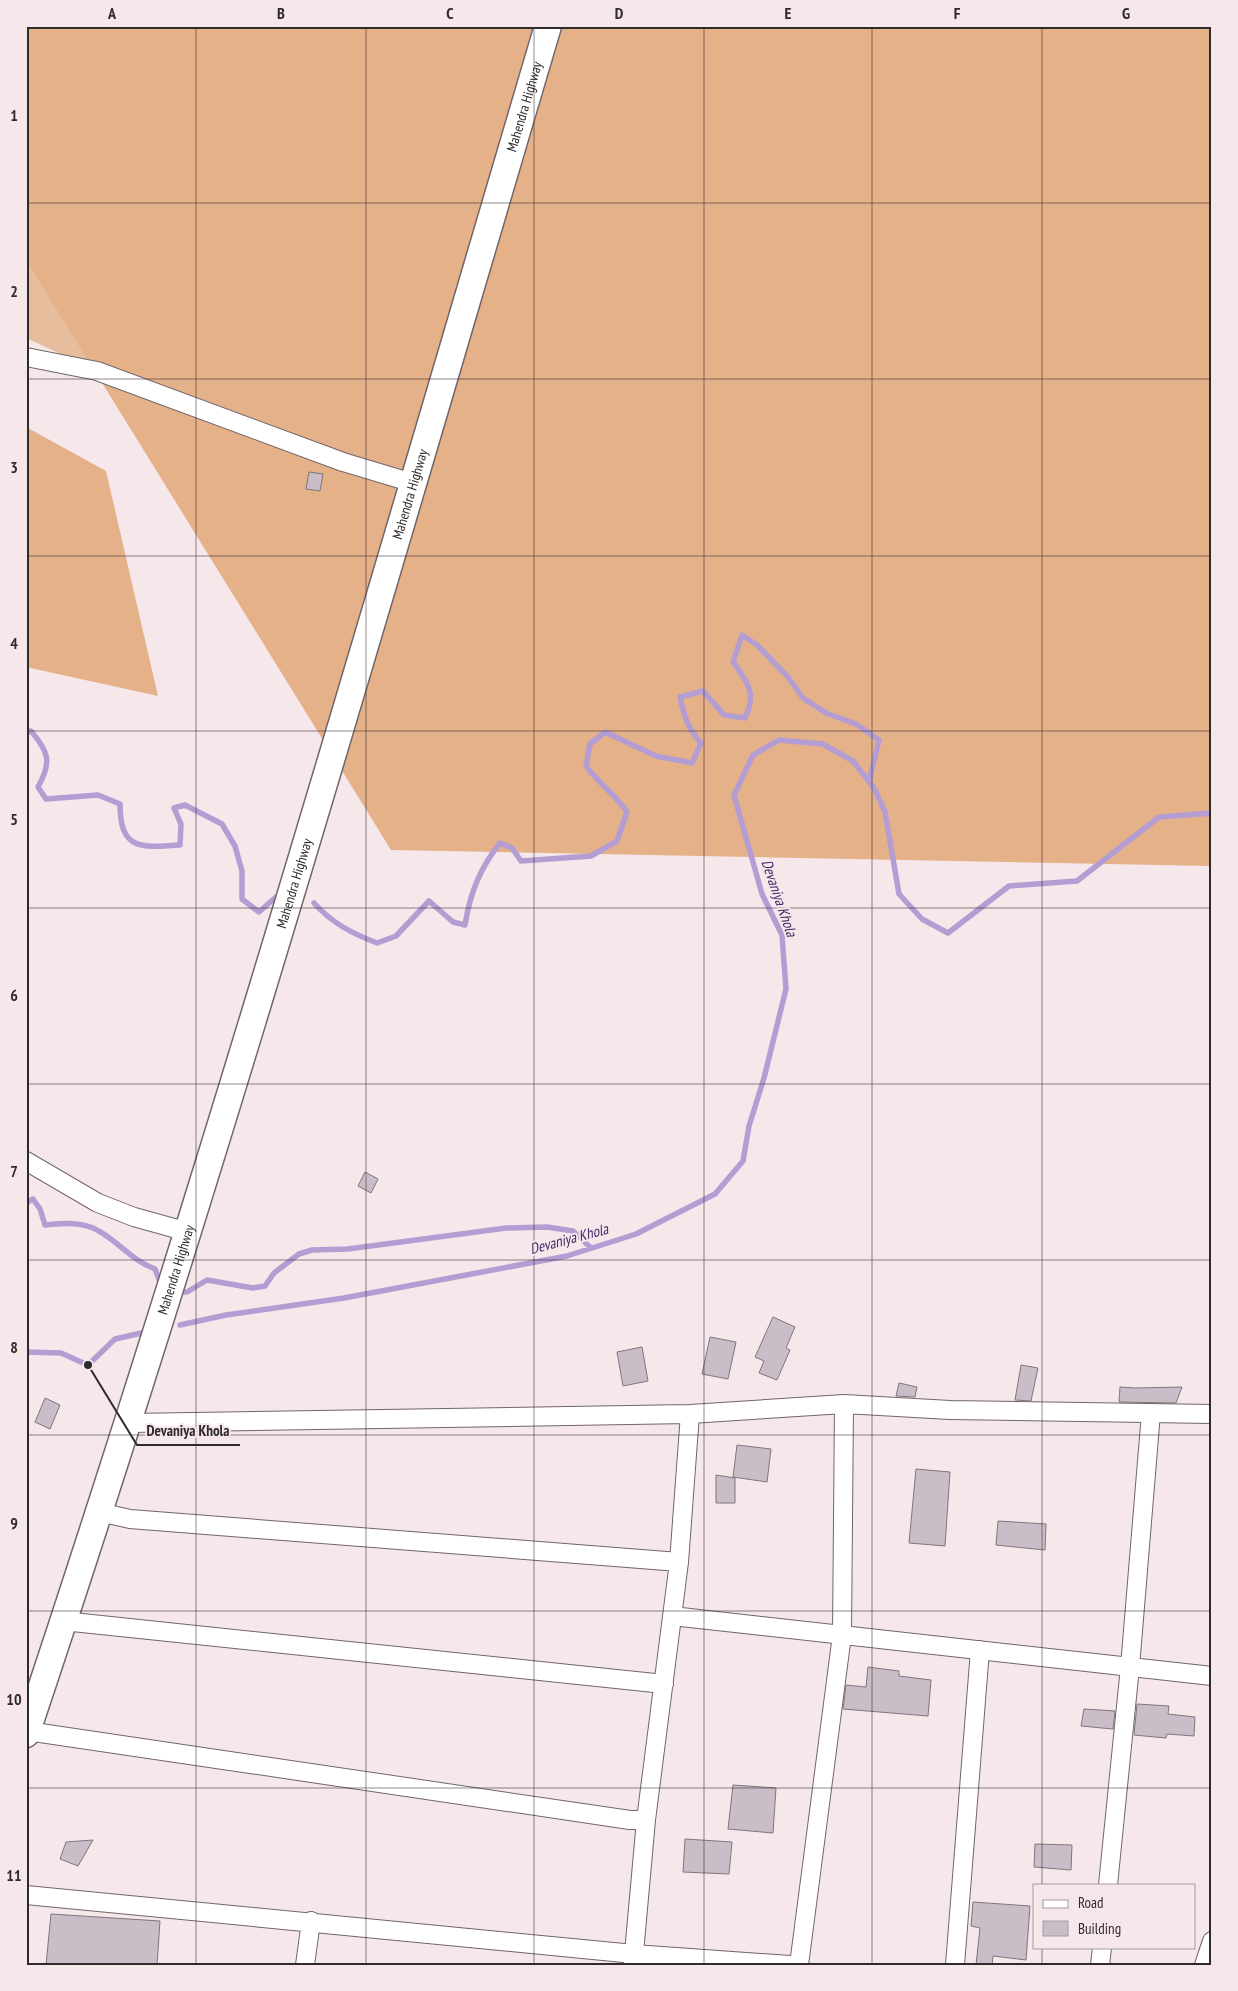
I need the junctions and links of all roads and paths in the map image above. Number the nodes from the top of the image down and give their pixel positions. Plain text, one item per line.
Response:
1 (548, 26) edge
2 (26, 357) edge
3 (413, 483) junction
4 (26, 1161) edge
5 (188, 1232) junction
6 (844, 1404) junction
7 (1152, 1413) junction
8 (690, 1414) junction
9 (1212, 1414) edge
10 (129, 1423) junction
11 (99, 1512) junction
12 (679, 1562) junction
13 (672, 1616) junction
14 (63, 1621) junction
15 (842, 1635) junction
16 (980, 1650) junction
17 (1130, 1667) junction
18 (1212, 1676) edge
19 (664, 1684) junction
20 (27, 1732) edge
21 (646, 1820) junction
22 (1108, 1884) edge
23 (26, 1895) edge
24 (311, 1922) junction
25 (1212, 1940) edge
26 (1102, 1948) edge
27 (633, 1959) edge
28 (305, 1965) edge
29 (790, 1965) edge
30 (799, 1965) edge
31 (955, 1965) edge
32 (1100, 1965) edge
33 (1204, 1965) edge

1 - 3 highway, Mahendra Highway
2 - 3 street
3 - 5 highway, Mahendra Highway
4 - 5 street
5 - 10 highway, Mahendra Highway
6 - 7 street
6 - 8 street
6 - 15 street
7 - 9 street
7 - 17 street
8 - 10 street
8 - 12 street
10 - 11 highway, Mahendra Highway
11 - 12 street
11 - 14 highway, Mahendra Highway
12 - 13 street
13 - 15 street
13 - 19 street
14 - 19 street
14 - 20 highway, Mahendra Highway
15 - 16 street
15 - 30 street
16 - 17 street
16 - 31 street
17 - 18 street
17 - 22 street
19 - 21 street
20 - 21 street
21 - 27 street
23 - 24 street
24 - 27 street
24 - 28 street
25 - 33 street
26 - 32 street
27 - 29 street

